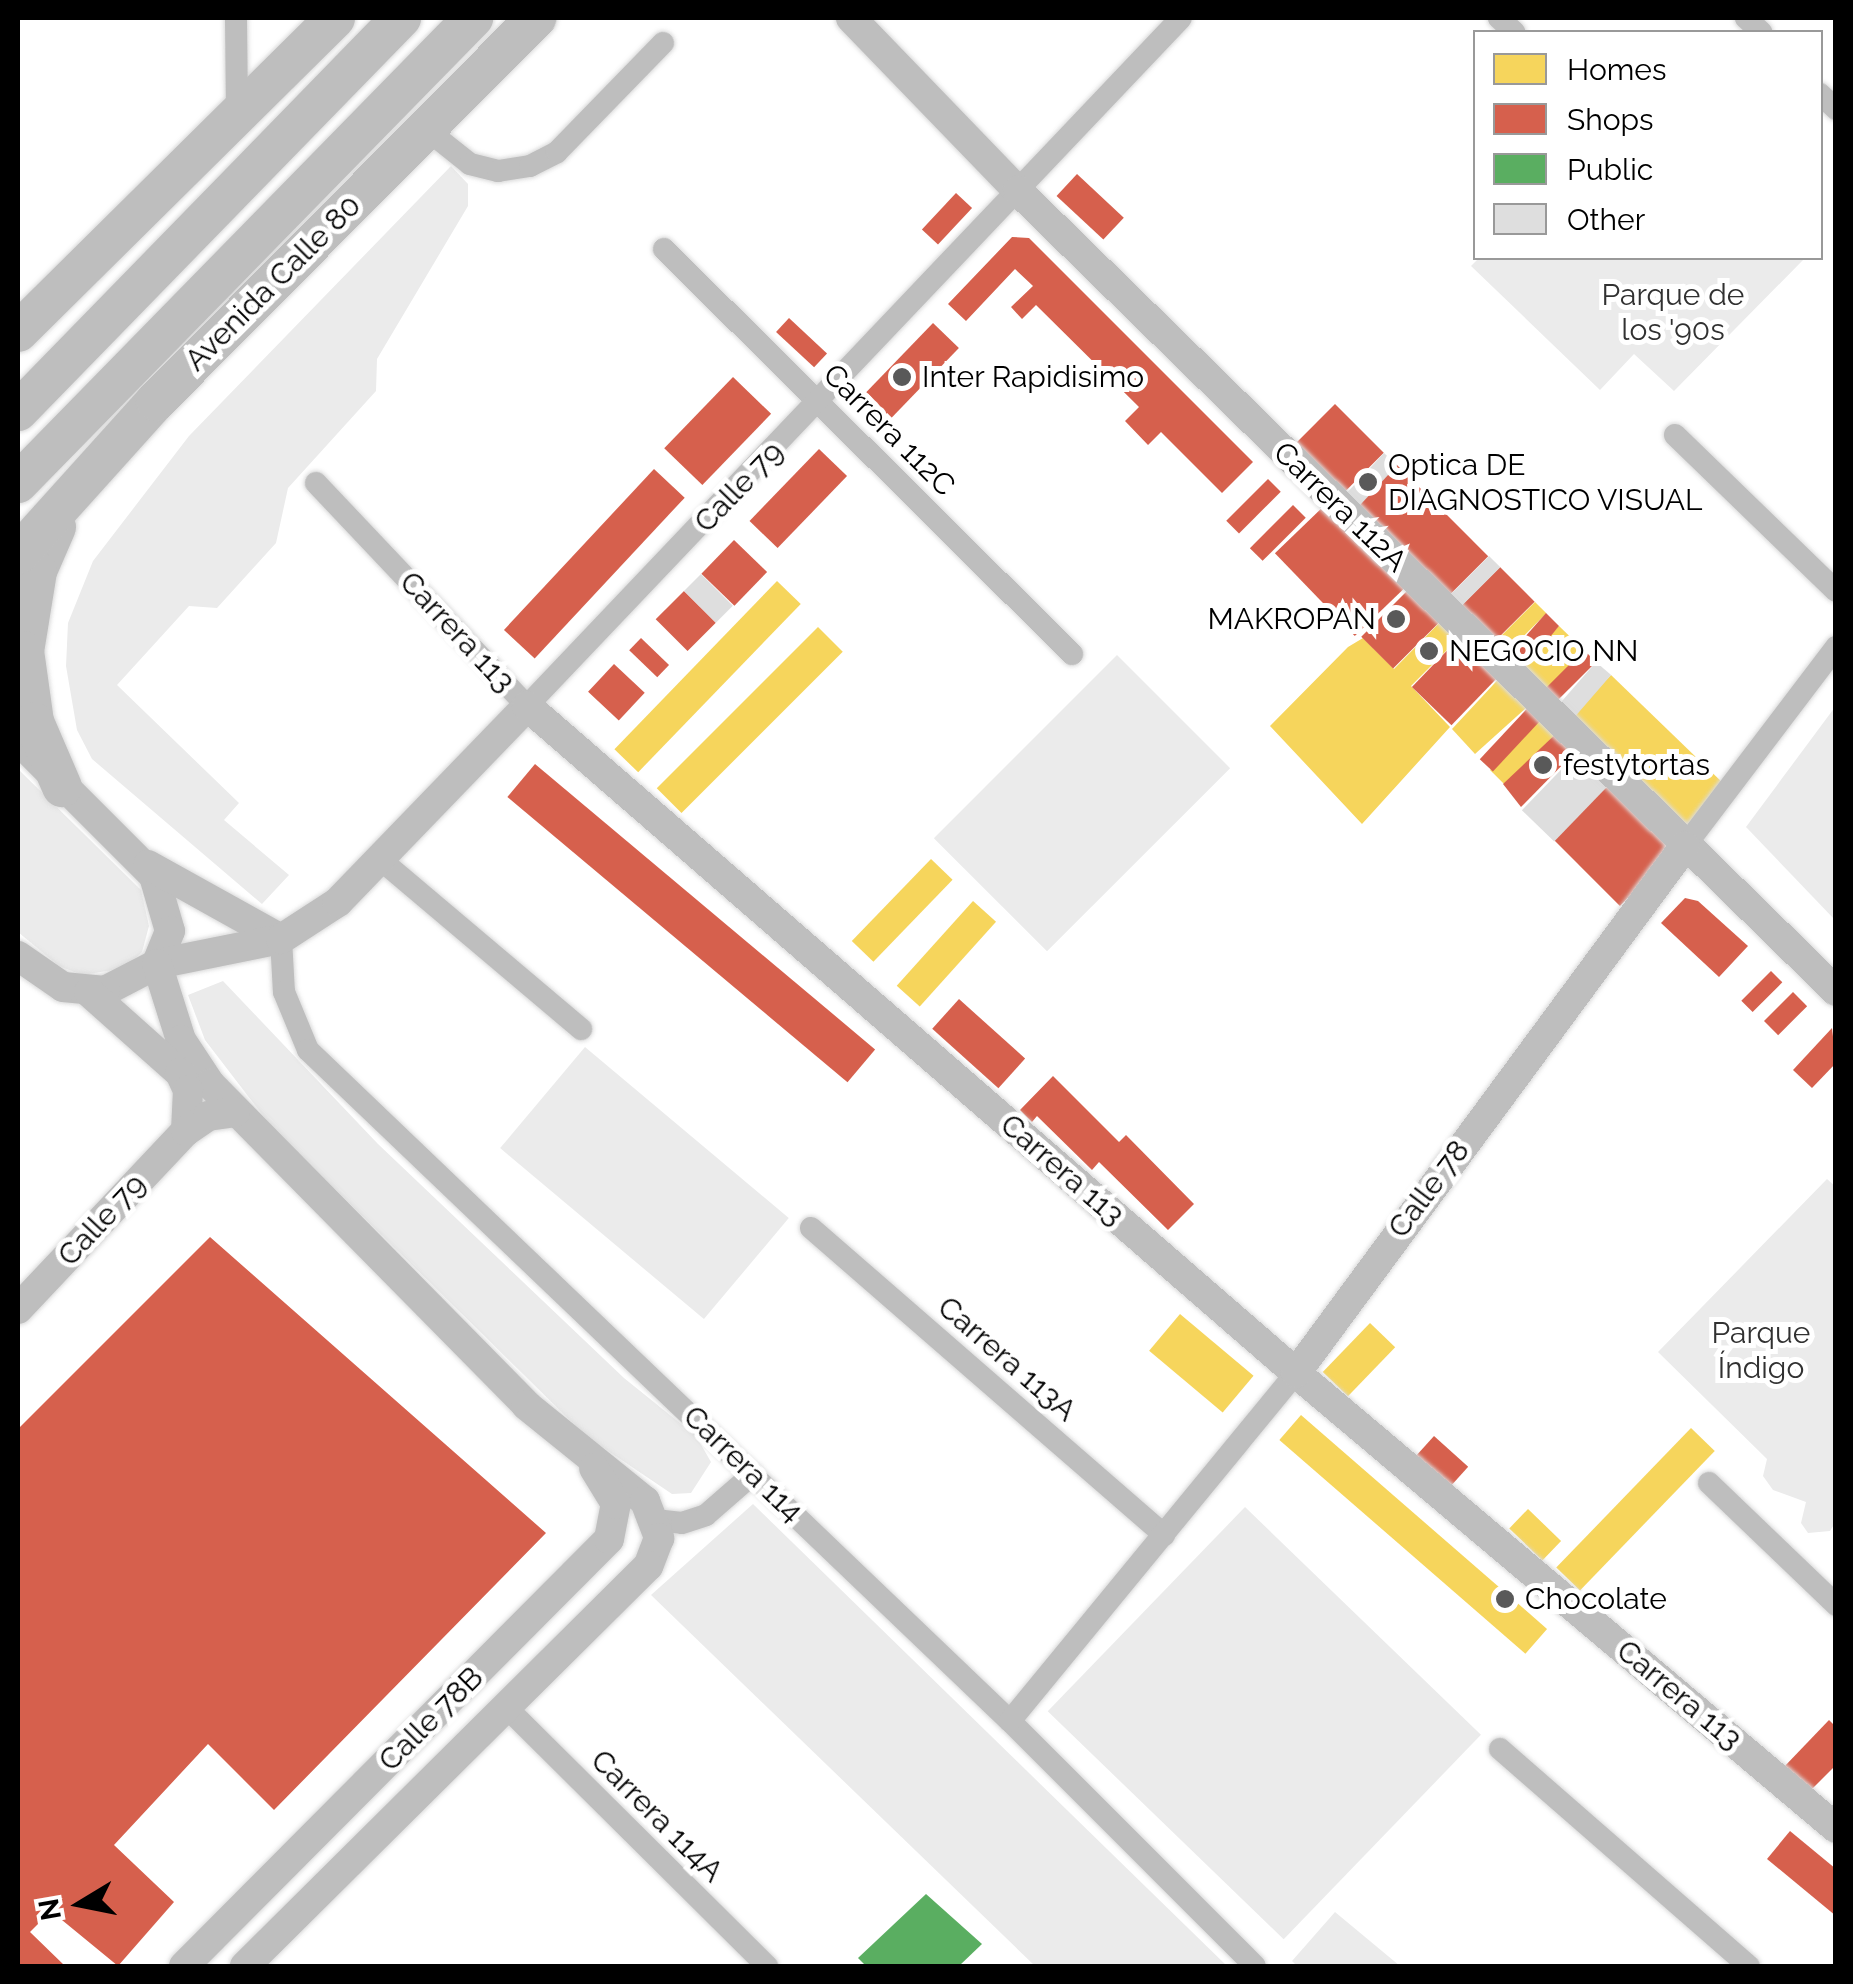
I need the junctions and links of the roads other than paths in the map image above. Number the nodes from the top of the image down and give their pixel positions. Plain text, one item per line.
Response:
1 (236, 18) edge
2 (335, 18) edge
3 (401, 18) edge
4 (473, 18) edge
5 (536, 18) edge
6 (853, 18) edge
7 (1181, 18) edge
8 (663, 43) dead end
9 (236, 117) junction
10 (426, 128) junction
11 (1018, 191) junction
12 (664, 249) dead end
13 (18, 332) edge
14 (820, 403) junction
15 (18, 411) edge
16 (1676, 435) dead end
17 (18, 483) edge
18 (316, 483) dead end
19 (80, 490) junction
20 (18, 554) edge
21 (1836, 591) edge
22 (1836, 647) edge
23 (1072, 654) dead end
24 (527, 706) junction
25 (18, 740) edge
26 (62, 788) junction
27 (1685, 846) junction
28 (381, 860) junction
29 (143, 862) junction
30 (281, 939) junction
31 (18, 956) edge
32 (157, 964) junction
33 (1836, 991) edge
34 (89, 992) junction
35 (580, 1029) dead end
36 (235, 1112) junction
37 (186, 1130) junction
38 (811, 1228) dead end
39 (18, 1308) edge
40 (1296, 1373) junction
41 (582, 1454) junction
42 (753, 1474) junction
43 (1708, 1483) dead end
44 (656, 1520) junction
45 (1164, 1535) junction
46 (1836, 1606) edge
47 (506, 1707) junction
48 (1010, 1721) junction
49 (1500, 1749) dead end
50 (1836, 1828) edge
51 (184, 1966) edge
52 (246, 1966) edge
53 (766, 1966) edge
54 (1256, 1966) edge
55 (1750, 1966) edge

1 - 9 street
2 - 9 highway
3 - 15 highway
4 - 17 highway, Avenida Calle 80
5 - 10 highway, Avenida Calle 80
6 - 11 street, Carrera 112A
7 - 11 street, Calle 79
8 - 10 street
9 - 13 highway
10 - 19 highway, Avenida Calle 80
11 - 14 street, Calle 79
11 - 27 street, Carrera 112A
12 - 14 street, Carrera 112C
14 - 23 street, Carrera 112C
14 - 24 street, Calle 79
16 - 21 street
18 - 24 street, Carrera 113
19 - 20 highway, Avenida Calle 80
19 - 26 highway
22 - 27 street, Calle 78
24 - 28 street, Calle 79
24 - 40 street, Carrera 113
25 - 26 street
26 - 29 street
27 - 33 street, Carrera 112A
27 - 40 street, Calle 78
28 - 30 street, Calle 79
28 - 35 street
29 - 30 street
29 - 32 street
30 - 32 street, Calle 79
30 - 42 street, Carrera 114
31 - 34 street
32 - 34 street
32 - 36 street
34 - 37 street
36 - 37 street
36 - 41 street
37 - 39 street, Calle 79
38 - 45 street, Carrera 113A
40 - 45 street, Calle 78
40 - 50 street, Carrera 113
41 - 44 street
41 - 51 street, Calle 78B
42 - 44 street
42 - 48 street, Carrera 114
43 - 46 street
44 - 47 street, Calle 78B
45 - 48 street, Calle 78
47 - 52 street, Calle 78B
47 - 53 street, Carrera 114A
48 - 54 street, Carrera 114
49 - 55 street

